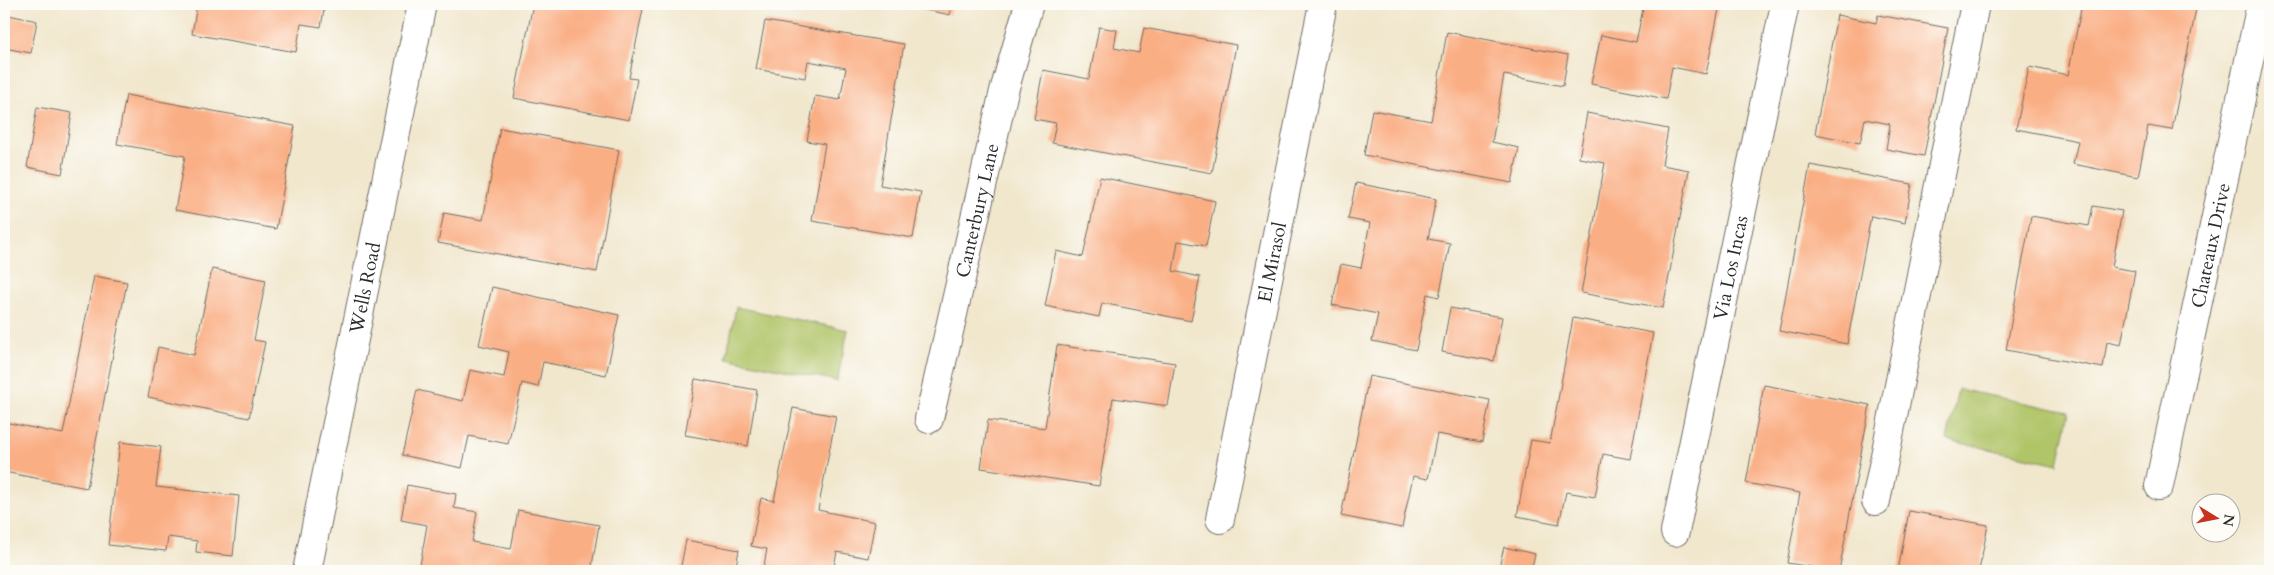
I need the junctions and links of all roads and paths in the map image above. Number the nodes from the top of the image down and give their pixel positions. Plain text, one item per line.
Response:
1 (422, 4) edge
2 (1029, 4) edge
3 (1323, 4) edge
4 (1785, 4) edge
5 (1975, 4) edge
6 (2261, 4) edge
7 (929, 419) dead end
8 (2159, 486) dead end
9 (1876, 501) dead end
10 (1220, 519) dead end
11 (1675, 532) dead end
12 (307, 571) edge

1 - 12 street, Wells Road
2 - 7 street, Canterbury Lane
3 - 10 street, El Mirasol
4 - 11 street, Via Los Incas
5 - 9 street
6 - 8 street, Chateaux Drive

